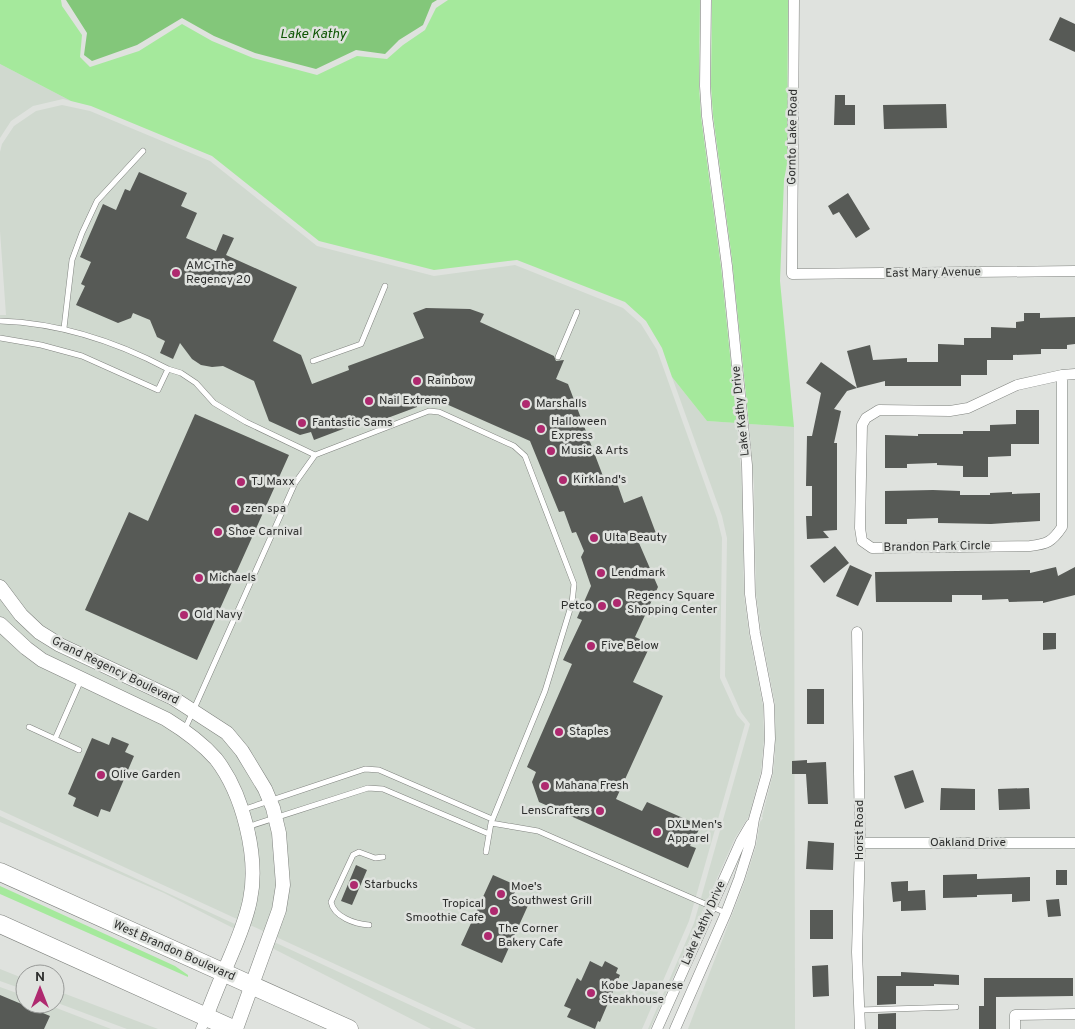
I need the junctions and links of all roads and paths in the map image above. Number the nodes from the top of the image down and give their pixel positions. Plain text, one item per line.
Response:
1 (706, 0) edge
2 (794, 0) edge
3 (142, 151) dead end
4 (1075, 271) edge
5 (792, 274) joint
6 (385, 286) dead end
7 (577, 312) dead end
8 (0, 321) edge
9 (64, 328) junction
10 (0, 338) edge
11 (558, 357) dead end
12 (313, 361) dead end
13 (168, 368) junction
14 (1075, 374) edge
15 (1062, 375) junction
16 (315, 454) junction
17 (0, 587) edge
18 (0, 624) edge
19 (857, 632) dead end
20 (91, 660) junction
21 (82, 680) junction
22 (193, 711) junction
23 (29, 727) dead end
24 (184, 730) junction
25 (55, 739) junction
26 (80, 750) dead end
27 (270, 801) junction
28 (242, 810) junction
29 (275, 818) junction
30 (754, 819) junction
31 (492, 821) junction
32 (247, 827) junction
33 (489, 834) junction
34 (860, 843) junction
35 (1075, 843) edge
36 (486, 852) dead end
37 (383, 857) dead end
38 (0, 872) edge
39 (711, 907) junction
40 (726, 913) junction
41 (0, 924) edge
42 (369, 925) dead end
43 (223, 974) junction
44 (252, 986) junction
45 (956, 1007) dead end
46 (859, 1010) junction
47 (1075, 1014) edge
48 (203, 1023) edge
49 (235, 1029) edge
50 (349, 1029) edge
51 (657, 1029) edge
52 (675, 1029) edge
53 (860, 1029) edge
54 (1015, 1029) edge

1 - 30 street, Lake Kathy Drive
2 - 5 street, Gornto Lake Road
3 - 9 lane
4 - 5 street, East Mary Avenue
6 - 12 lane
7 - 11 lane
8 - 9 lane
9 - 13 lane
10 - 13 lane
13 - 16 lane
14 - 15 street, Brandon Park Circle
15 - 15 street, Brandon Park Circle
16 - 22 lane
16 - 31 lane
17 - 20 street, Grand Regency Boulevard
18 - 21 street, Grand Regency Boulevard
19 - 34 street, Horst Road
20 - 21 street
20 - 22 street, Grand Regency Boulevard
21 - 24 street, Grand Regency Boulevard
21 - 25 lane
22 - 24 lane
22 - 27 street, Grand Regency Boulevard
23 - 25 lane
24 - 28 street, Grand Regency Boulevard
25 - 26 lane
27 - 28 lane
27 - 29 street, Grand Regency Boulevard
27 - 31 lane
28 - 32 street, Grand Regency Boulevard
29 - 32 lane
29 - 33 lane
29 - 44 street, Grand Regency Boulevard
30 - 39 street, Lake Kathy Drive
30 - 40 street, Lake Kathy Drive
31 - 33 lane
31 - 39 lane
32 - 43 street, Grand Regency Boulevard
33 - 36 lane
34 - 35 street, Oakland Drive
34 - 46 street, Horst Road
37 - 42 lane
38 - 43 highway, West Brandon Boulevard
39 - 40 lane
39 - 51 street, Lake Kathy Drive
40 - 52 street, Lake Kathy Drive
41 - 48 highway
43 - 44 highway, West Brandon Boulevard
43 - 48 street, Grand Regency Boulevard
44 - 49 street, Grand Regency Boulevard
44 - 50 highway, West Brandon Boulevard
45 - 46 lane
46 - 53 street, Horst Road
47 - 54 street
48 - 49 highway

